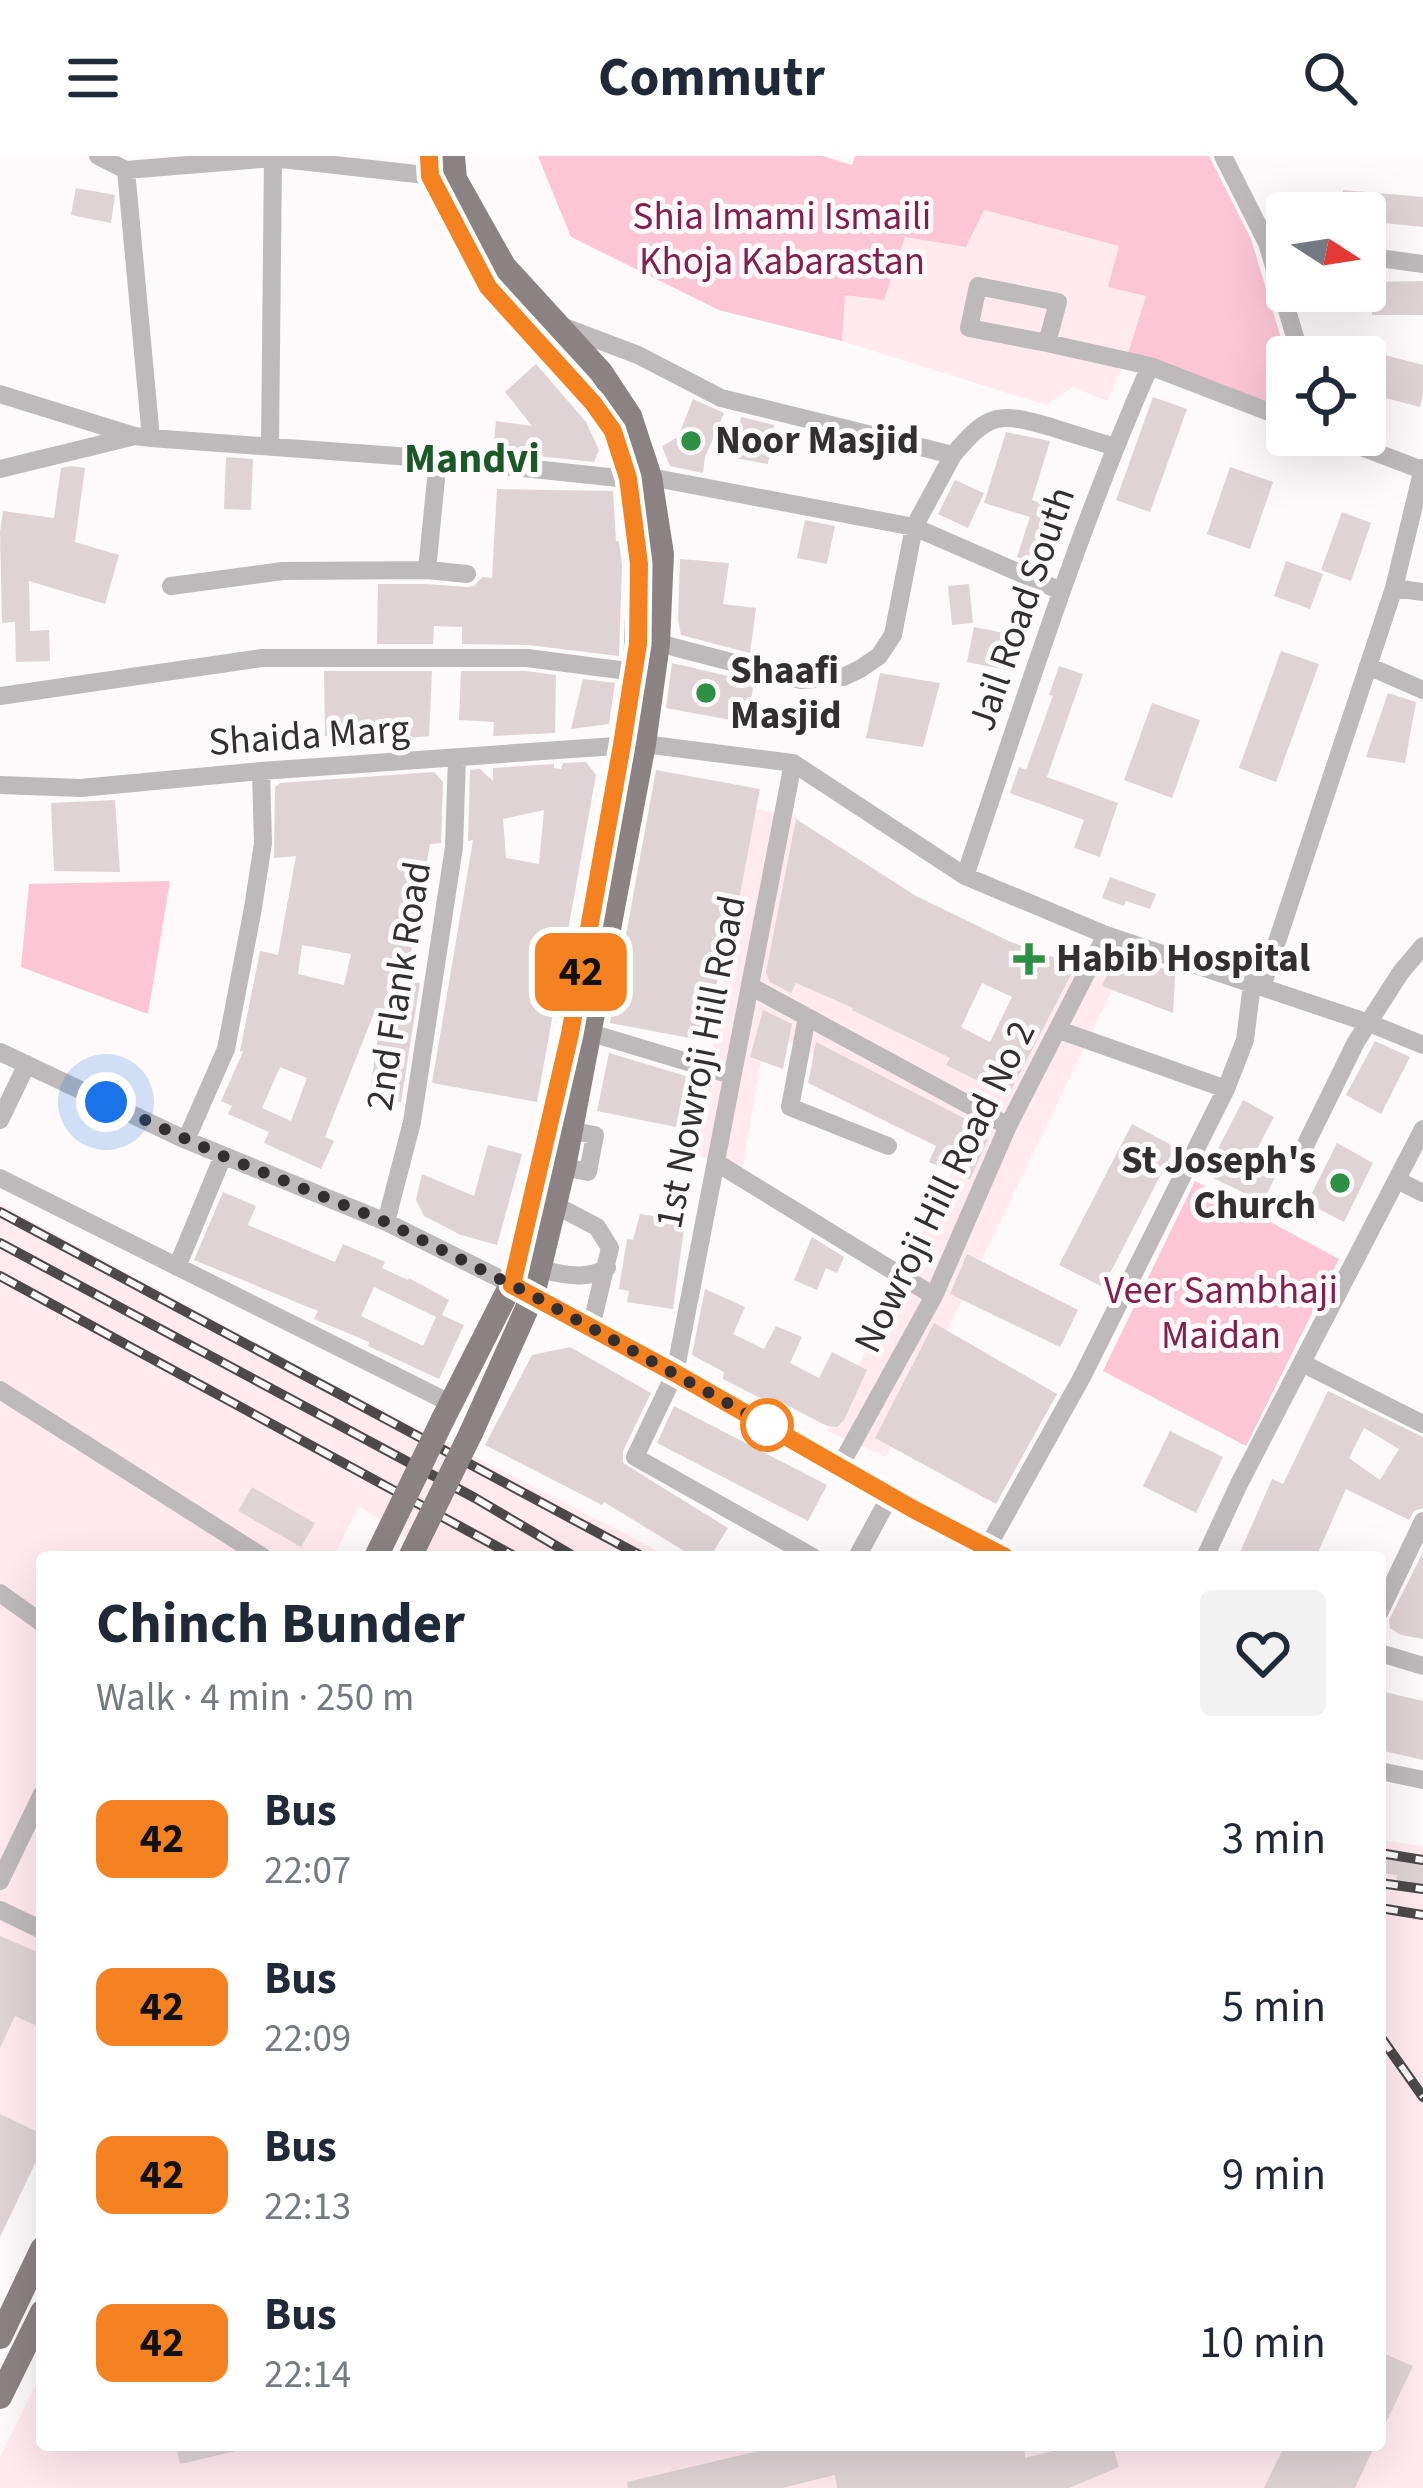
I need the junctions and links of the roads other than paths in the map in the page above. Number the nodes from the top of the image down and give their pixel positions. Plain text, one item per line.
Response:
1 (98, 156) edge
2 (1223, 156) edge
3 (273, 157) edge
4 (442, 166) edge
5 (126, 170) junction
6 (1266, 226) edge
7 (1386, 259) edge
8 (1423, 264) edge
9 (560, 326) junction
10 (1047, 343) junction
11 (1150, 366) junction
12 (0, 394) edge
13 (1266, 410) edge
14 (143, 437) junction
15 (271, 446) junction
16 (1114, 447) junction
17 (953, 455) junction
18 (1386, 456) edge
19 (438, 459) junction
20 (0, 469) edge
21 (1422, 469) edge
22 (639, 478) junction
23 (914, 527) junction
24 (427, 570) junction
25 (467, 574) dead end
26 (171, 586) dead end
27 (1394, 588) junction
28 (1061, 591) junction
29 (1423, 592) edge
30 (648, 644) junction
31 (1368, 666) junction
32 (635, 672) junction
33 (1423, 690) edge
34 (0, 696) edge
35 (633, 744) junction
36 (457, 758) junction
37 (793, 764) junction
38 (261, 771) junction
39 (0, 785) edge
40 (965, 876) junction
41 (1106, 935) junction
42 (1423, 946) edge
43 (750, 986) junction
44 (1257, 986) junction
45 (807, 1017) junction
46 (1369, 1024) junction
47 (1059, 1030) junction
48 (580, 1034) junction
49 (1423, 1045) edge
50 (0, 1052) edge
51 (27, 1064) junction
52 (730, 1075) junction
53 (1226, 1089) junction
54 (0, 1120) edge
55 (1008, 1126) junction
56 (1423, 1129) edge
57 (186, 1140) junction
58 (888, 1146) dead end
59 (1302, 1153) dead end
60 (223, 1156) junction
61 (717, 1163) junction
62 (0, 1178) edge
63 (1397, 1180) junction
64 (1423, 1193) edge
65 (555, 1205) junction
66 (386, 1222) junction
67 (177, 1267) junction
68 (607, 1268) junction
69 (539, 1269) junction
70 (522, 1290) junction
71 (934, 1296) junction
72 (591, 1328) junction
73 (1302, 1363) junction
74 (675, 1373) junction
75 (0, 1390) edge
76 (447, 1411) junction
77 (1423, 1424) edge
78 (839, 1466) junction
79 (890, 1496) junction
80 (1423, 1521) edge
81 (987, 1548) junction
82 (254, 1551) edge
83 (379, 1551) edge
84 (413, 1551) edge
85 (802, 1551) edge
86 (860, 1551) edge
87 (993, 1551) edge
88 (1208, 1551) edge
89 (0, 1593) edge
90 (1386, 1598) edge
91 (36, 1619) edge
92 (1386, 1655) edge
93 (1423, 1666) edge
94 (1386, 1772) edge
95 (1423, 1780) edge
96 (36, 1806) edge
97 (0, 1881) edge
98 (0, 1910) edge
99 (36, 1927) edge
100 (36, 2268) edge
101 (36, 2324) edge
102 (0, 2337) edge
103 (0, 2397) edge

1 - 5 street
2 - 6 street
3 - 4 street
3 - 5 street
3 - 15 street
4 - 9 main road
4 - 22 main road
5 - 14 street
7 - 8 street
9 - 17 street
9 - 22 main road
10 - 10 street
10 - 11 street
11 - 13 street
11 - 16 street, Jail Road South
12 - 14 street
14 - 15 street
14 - 20 street
15 - 19 street
16 - 17 street
16 - 28 street, Jail Road South
17 - 23 street
18 - 21 street
19 - 22 street
19 - 24 street
21 - 27 street
22 - 23 street
22 - 30 main road
23 - 28 street
23 - 30 street
24 - 25 street
24 - 26 street
27 - 29 street
27 - 31 street
28 - 40 street, Jail Road South
30 - 32 main road
30 - 35 main road
31 - 33 street
31 - 44 street
32 - 34 street
32 - 35 main road
35 - 36 street, Shaida Marg
35 - 37 street, Shaida Marg
35 - 48 main road
36 - 38 street, Shaida Marg
36 - 66 street, 2nd Flank Road
37 - 40 street
37 - 43 street, 1st Nowroji Hill Road
38 - 39 street, Shaida Marg
38 - 57 street
40 - 41 street
41 - 44 street
41 - 47 street, Nowroji Hill Road No 2
42 - 46 street
43 - 45 street
43 - 52 street, 1st Nowroji Hill Road
44 - 46 street
44 - 53 street
45 - 55 street
45 - 58 street
46 - 49 street
46 - 59 street
47 - 53 street
47 - 55 street, Nowroji Hill Road No 2
48 - 52 street
48 - 65 main road
48 - 70 main road
50 - 51 street
51 - 54 street
51 - 57 street
52 - 61 street, 1st Nowroji Hill Road
53 - 81 street
55 - 71 street, Nowroji Hill Road No 2
56 - 63 street
57 - 60 street
60 - 66 street
60 - 67 street
61 - 71 street
61 - 74 street, 1st Nowroji Hill Road
62 - 67 street
63 - 64 street
63 - 73 street
65 - 68 street
65 - 69 main road
66 - 70 street
67 - 76 street
68 - 69 street
68 - 72 street
69 - 70 main road
70 - 72 street
70 - 76 main road
70 - 84 main road, bridge
71 - 78 street, Nowroji Hill Road No 2
72 - 74 street
73 - 77 street
73 - 88 street
74 - 78 street
74 - 85 street, 1st Nowroji Hill Road
75 - 82 street
76 - 83 main road, bridge
78 - 79 street
79 - 81 street
79 - 86 street
80 - 90 street
81 - 87 street
89 - 91 street
92 - 93 street
94 - 95 street
96 - 97 street
98 - 99 street
100 - 102 main road
101 - 103 main road

